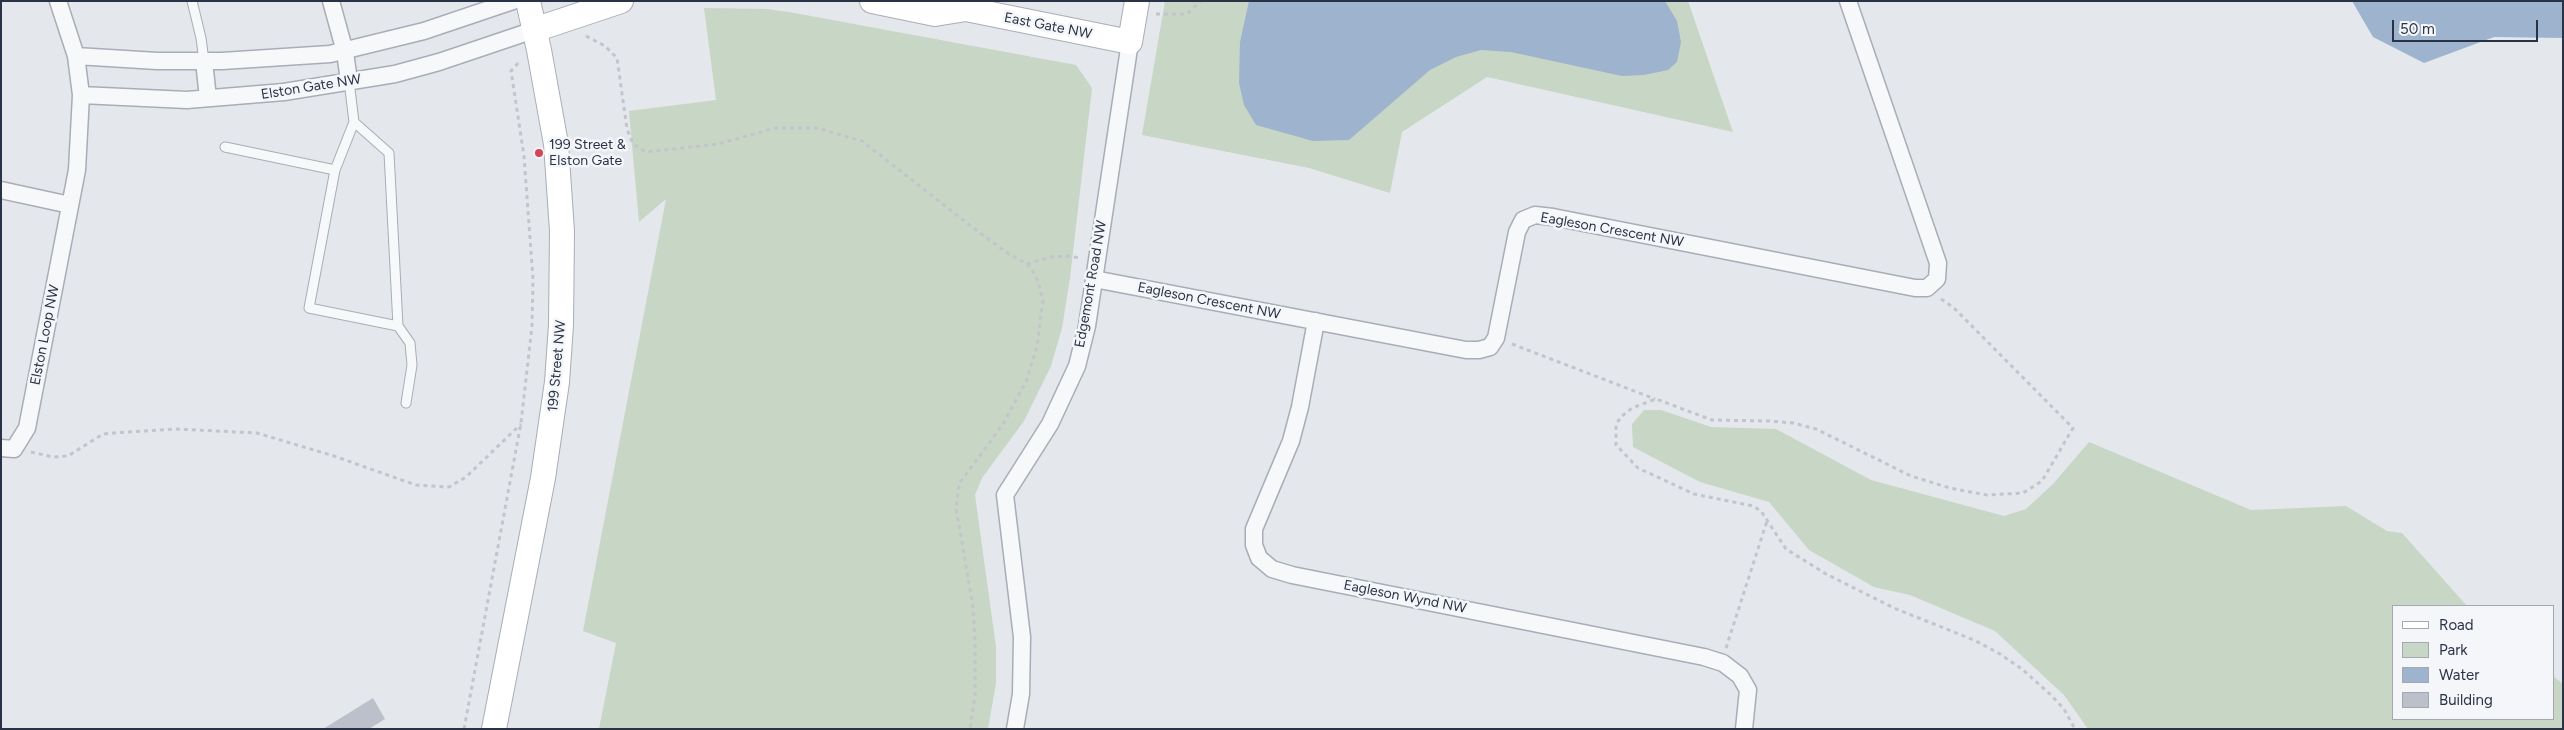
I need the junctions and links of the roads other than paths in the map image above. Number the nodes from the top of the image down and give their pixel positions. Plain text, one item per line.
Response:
1 (58, 1) edge
2 (192, 1) edge
3 (332, 1) edge
4 (513, 1) edge
5 (528, 1) edge
6 (621, 1) edge
7 (872, 1) edge
8 (1848, 1) edge
9 (960, 5) edge
10 (1136, 6) edge
11 (534, 30) junction
12 (1130, 42) junction
13 (345, 52) junction
14 (76, 56) junction
15 (204, 61) junction
16 (349, 81) junction
17 (81, 95) junction
18 (208, 98) junction
19 (354, 122) junction
20 (225, 147) dead end
21 (336, 170) junction
22 (1, 190) edge
23 (70, 205) junction
24 (1094, 279) junction
25 (1316, 321) junction
26 (398, 326) junction
27 (406, 403) dead end
28 (7, 448) edge
29 (494, 729) edge
30 (1015, 729) edge
31 (1744, 729) edge

1 - 14 street, Elston Loop NW
2 - 15 lane
3 - 13 street
4 - 13 street
5 - 11 main road, 199 Street NW
6 - 11 main road
7 - 9 main road, East Gate NW
8 - 25 street, Eagleson Crescent NW
9 - 12 main road, East Gate NW
10 - 12 main road, Edgemont Road NW
11 - 16 street, Elston Gate NW
11 - 29 main road, 199 Street NW
12 - 24 street, Edgemont Road NW
13 - 15 street
13 - 16 street
14 - 15 street
14 - 17 street, Elston Loop NW
15 - 18 street
16 - 18 street, Elston Gate NW
16 - 19 lane
17 - 18 street, Elston Gate NW
17 - 23 street, Elston Loop NW
19 - 21 lane
19 - 26 lane
20 - 21 lane
21 - 26 lane
22 - 23 street
23 - 28 street, Elston Loop NW
24 - 25 street, Eagleson Crescent NW
24 - 30 street, Edgemont Road NW
25 - 31 street, Eagleson Wynd NW
26 - 27 lane

